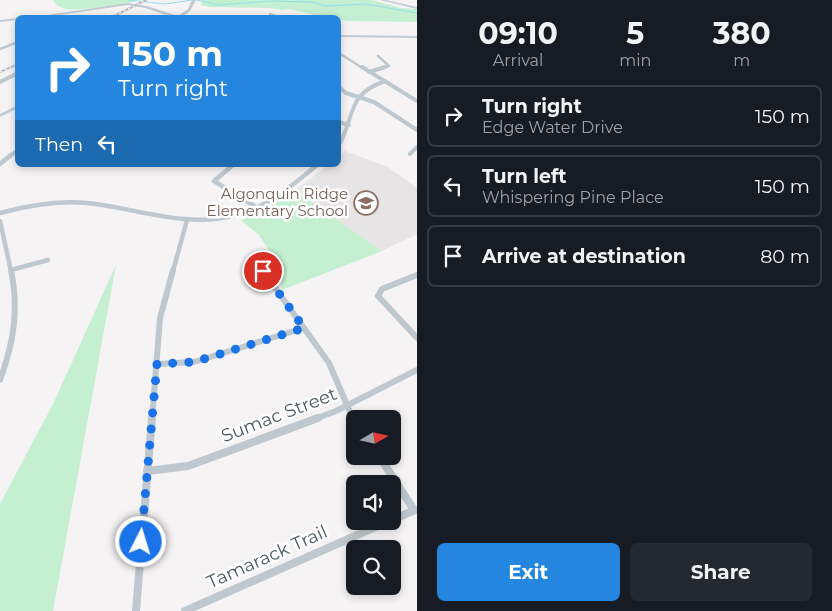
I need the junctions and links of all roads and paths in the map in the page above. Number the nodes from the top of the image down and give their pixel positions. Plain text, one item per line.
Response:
1 (194, 0) edge
2 (382, 0) edge
3 (417, 8) edge
4 (52, 15) edge
5 (172, 15) edge
6 (181, 15) edge
7 (15, 19) edge
8 (0, 21) edge
9 (341, 36) edge
10 (417, 37) edge
11 (15, 43) edge
12 (0, 48) edge
13 (341, 54) edge
14 (378, 56) dead end
15 (369, 72) junction
16 (15, 74) edge
17 (385, 81) junction
18 (0, 82) edge
19 (341, 89) edge
20 (357, 96) junction
21 (417, 101) edge
22 (15, 108) edge
23 (0, 116) edge
24 (341, 123) edge
25 (349, 125) junction
26 (417, 130) edge
27 (341, 141) edge
28 (417, 147) edge
29 (15, 152) edge
30 (410, 154) dead end
31 (0, 164) edge
32 (232, 167) edge
33 (314, 167) edge
34 (256, 207) junction
35 (0, 214) edge
36 (187, 220) junction
37 (0, 221) edge
38 (48, 260) dead end
39 (11, 270) junction
40 (263, 271) dead end
41 (417, 274) edge
42 (304, 328) junction
43 (417, 338) edge
44 (157, 364) junction
45 (417, 370) edge
46 (0, 380) edge
47 (346, 405) junction
48 (348, 410) edge
49 (385, 465) edge
50 (147, 470) junction
51 (415, 510) edge
52 (401, 516) edge
53 (369, 530) edge
54 (136, 611) edge
55 (185, 611) edge

1 - 6 street
2 - 3 street
4 - 5 street
7 - 8 street
9 - 10 street
11 - 12 street
13 - 15 street
14 - 15 street
15 - 17 street
16 - 18 street
17 - 20 street
17 - 21 street
19 - 20 street
20 - 25 street
20 - 26 street
22 - 23 street
24 - 25 street
25 - 27 street
28 - 30 street
29 - 31 street
32 - 34 street
33 - 34 street
34 - 36 street
35 - 36 street
36 - 44 street
37 - 39 street
38 - 39 street
39 - 46 street
40 - 42 street
41 - 43 street
42 - 44 street
42 - 47 street
44 - 50 street
45 - 47 street, Sumac Street
47 - 48 street
47 - 50 street, Sumac Street
49 - 51 street
50 - 54 street
51 - 52 street
53 - 55 street, Tamarack Trail

